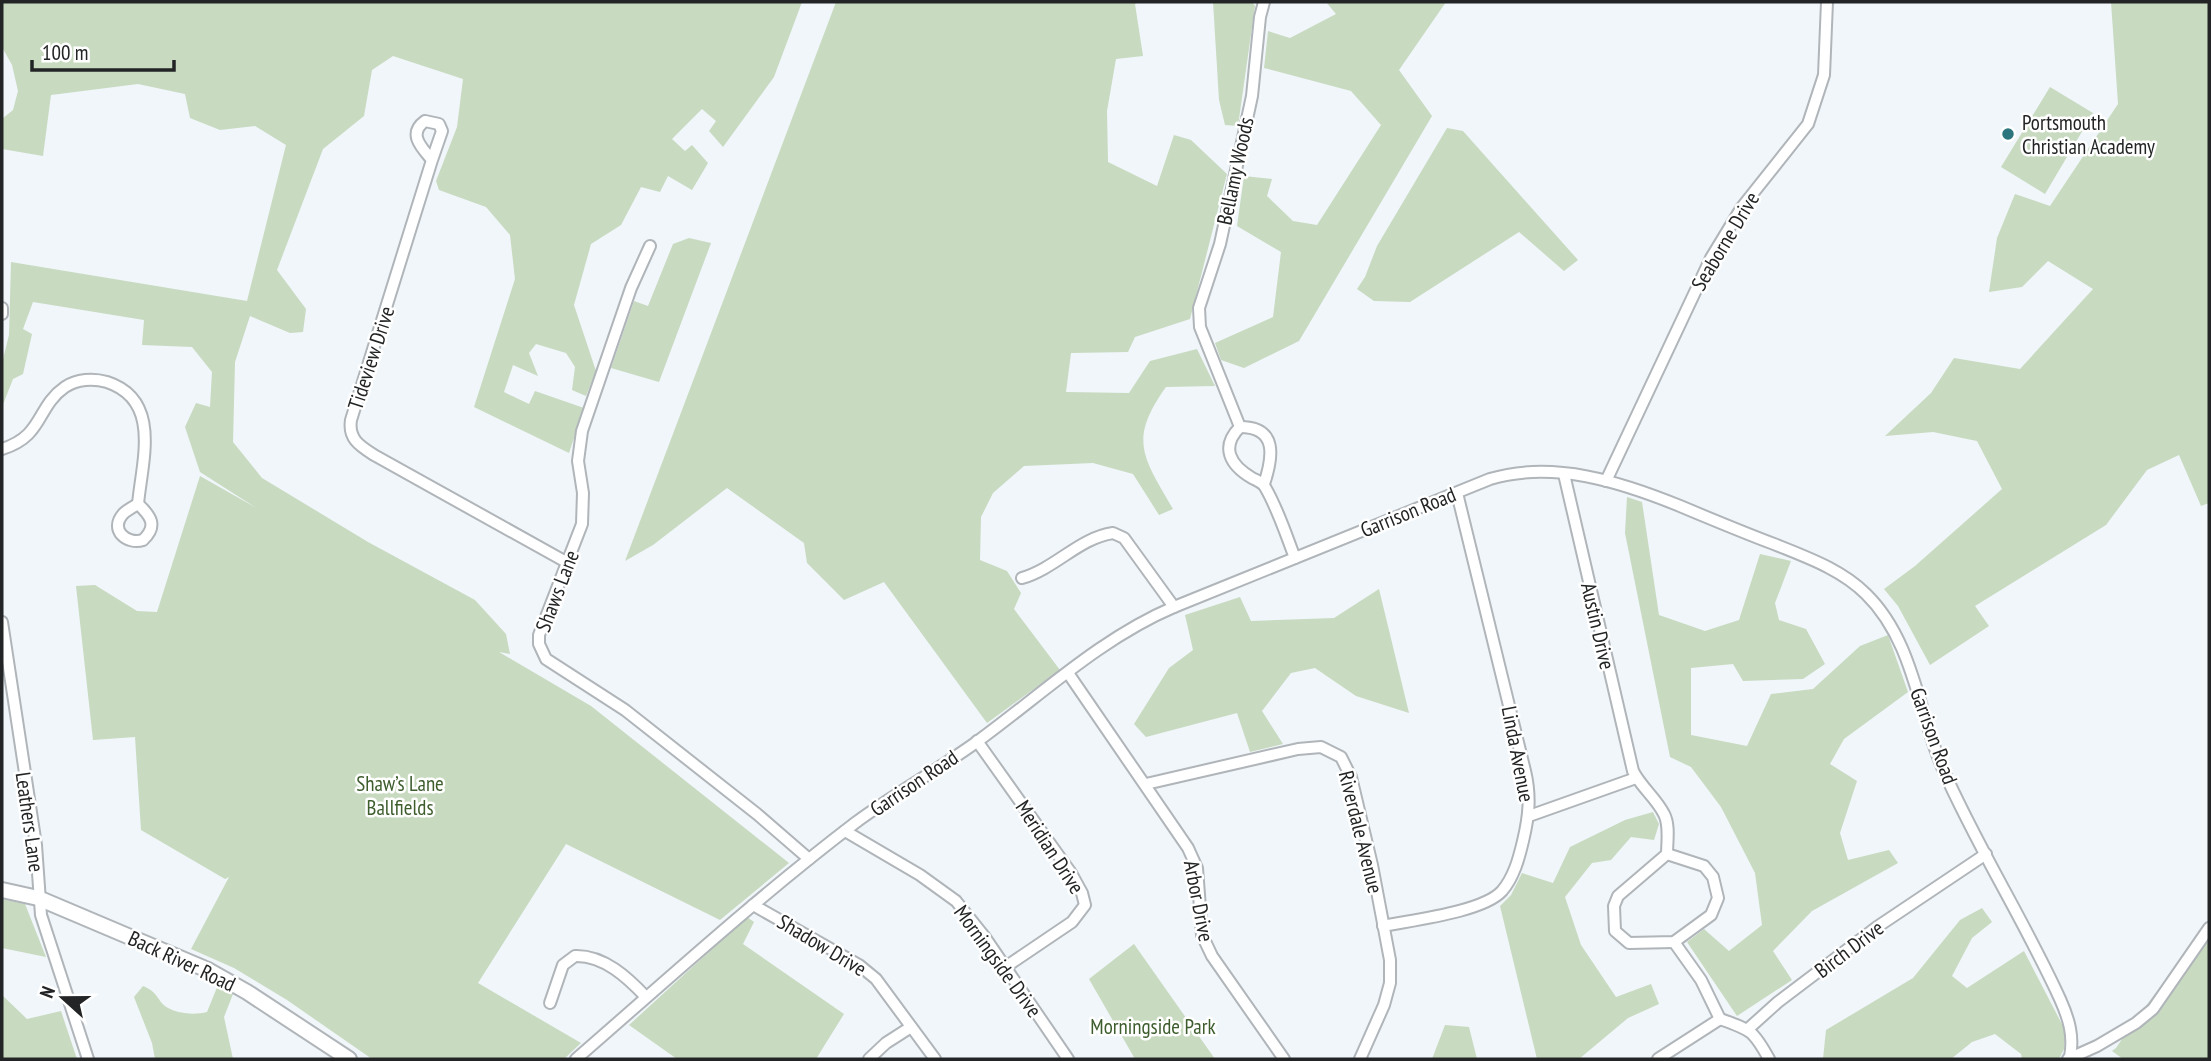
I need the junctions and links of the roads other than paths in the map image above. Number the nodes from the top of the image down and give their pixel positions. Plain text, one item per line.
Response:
1 (1264, 2) edge
2 (1827, 2) edge
3 (432, 160) dead end
4 (650, 246) dead end
5 (2, 308) edge
6 (2, 314) edge
7 (1240, 427) junction
8 (2, 449) edge
9 (1564, 474) junction
10 (1606, 481) junction
11 (1264, 484) junction
12 (1457, 493) junction
13 (138, 504) dead end
14 (1295, 558) junction
15 (568, 563) junction
16 (1022, 578) dead end
17 (1174, 607) junction
18 (2, 622) edge
19 (1068, 673) junction
20 (977, 741) junction
21 (1636, 778) junction
22 (1146, 784) junction
23 (1529, 816) junction
24 (845, 831) junction
25 (1667, 854) junction
26 (1986, 854) junction
27 (809, 859) junction
28 (2, 890) edge
29 (38, 898) junction
30 (753, 905) junction
31 (1383, 926) junction
32 (2209, 928) edge
33 (1674, 942) junction
34 (1004, 968) junction
35 (646, 997) junction
36 (550, 1003) dead end
37 (1720, 1019) junction
38 (911, 1027) junction
39 (1748, 1029) junction
40 (2069, 1058) edge
41 (88, 1059) edge
42 (349, 1059) edge
43 (576, 1059) edge
44 (869, 1059) edge
45 (935, 1059) edge
46 (1068, 1059) edge
47 (1284, 1059) edge
48 (1360, 1059) edge
49 (1658, 1059) edge
50 (1769, 1059) edge

1 - 7 street, Bellamy Woods
2 - 10 street, Seaborne Drive
3 - 15 street, Tideview Drive
4 - 15 street, Shaws Lane
5 - 6 street
7 - 11 street
7 - 11 street
8 - 13 street
9 - 10 street, Garrison Road
9 - 12 street, Garrison Road
9 - 21 street, Austin Drive
10 - 26 street, Garrison Road
11 - 14 street
12 - 14 street, Garrison Road
12 - 23 street, Linda Avenue
14 - 17 street, Garrison Road
15 - 27 street, Shaws Lane
16 - 17 street
17 - 19 street, Garrison Road
18 - 29 street, Leathers Lane
19 - 20 street, Garrison Road
19 - 22 street, Arbor Drive
20 - 24 street, Garrison Road
20 - 34 street, Meridian Drive
21 - 23 street
21 - 25 street
22 - 31 street, Riverdale Avenue
22 - 47 street, Arbor Drive
23 - 31 street, Linda Avenue
24 - 27 street, Garrison Road
24 - 34 street, Morningside Drive
25 - 33 street
25 - 33 street
26 - 39 street, Birch Drive
26 - 40 street, Garrison Road
27 - 30 street, Garrison Road
28 - 29 street, Back River Road
29 - 41 street, Leathers Lane
29 - 42 street, Back River Road
30 - 35 street, Garrison Road
30 - 38 street, Shadow Drive
31 - 48 street, Riverdale Avenue
32 - 40 street
33 - 37 street
34 - 46 street, Morningside Drive
35 - 36 street
35 - 43 street, Garrison Road
37 - 39 street
37 - 49 street
38 - 44 street
38 - 45 street, Shadow Drive
39 - 50 street

